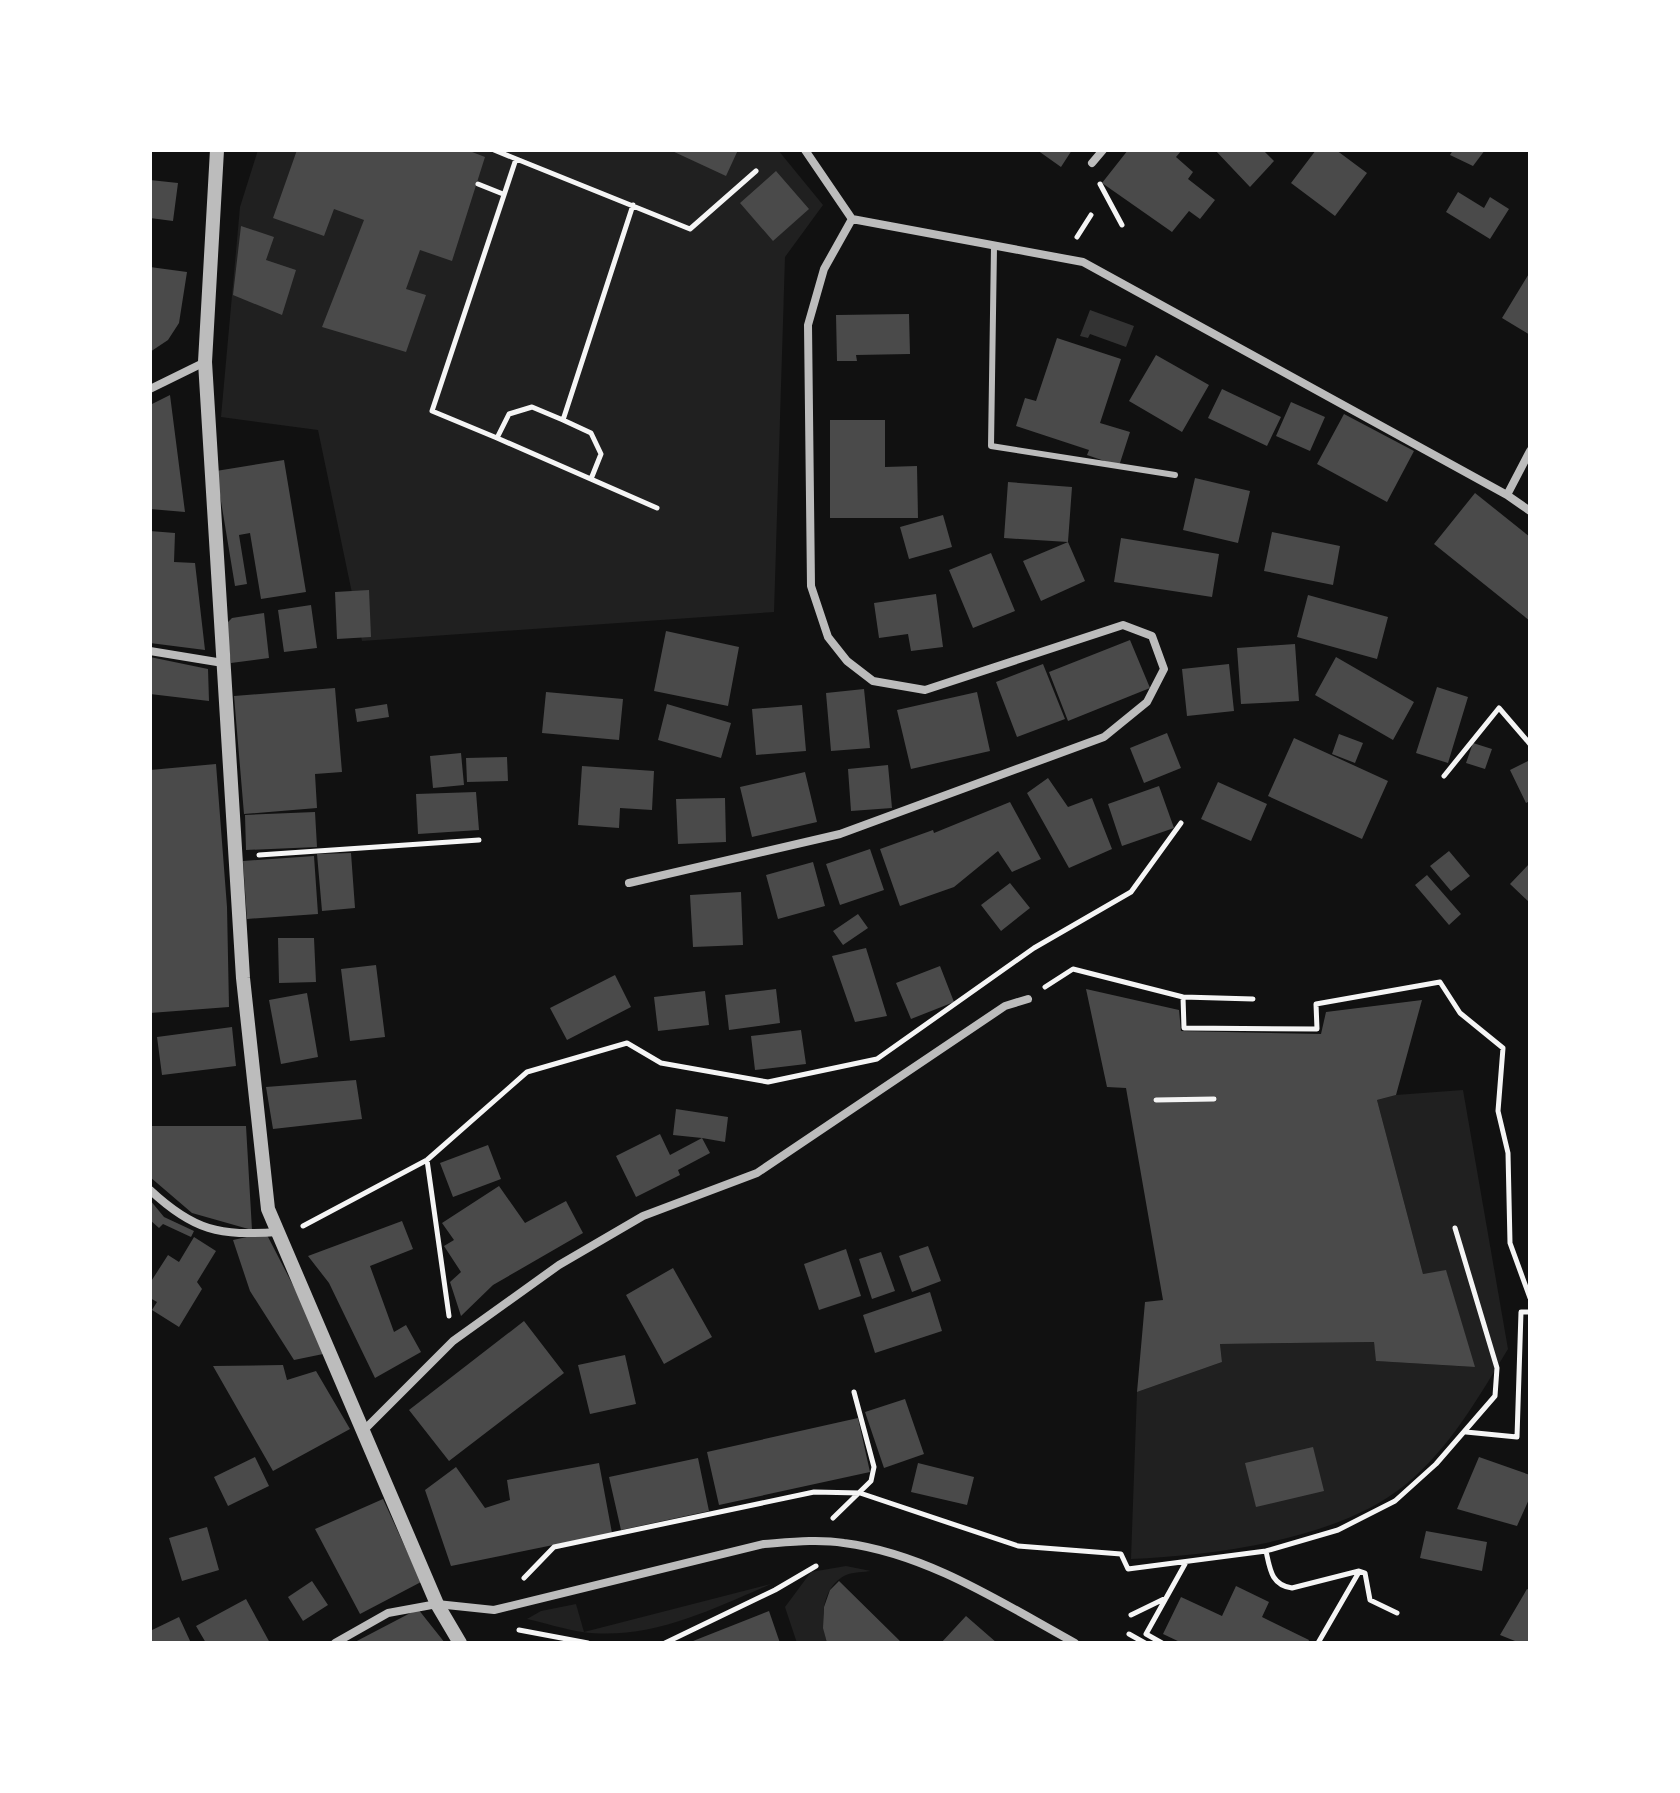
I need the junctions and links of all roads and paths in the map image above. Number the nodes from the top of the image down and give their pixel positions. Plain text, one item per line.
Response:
1 (217, 150) edge
2 (494, 150) edge
3 (805, 150) edge
4 (1103, 150) edge
5 (516, 159) junction
6 (1092, 163) joint
7 (756, 171) dead end
8 (478, 184) dead end
9 (503, 194) junction
10 (633, 205) junction
11 (852, 219) junction
12 (1122, 225) dead end
13 (994, 247) junction
14 (205, 362) junction
15 (150, 389) edge
16 (563, 420) junction
17 (497, 438) junction
18 (1530, 451) edge
19 (1175, 475) dead end
20 (591, 479) junction
21 (1507, 495) junction
22 (657, 508) dead end
23 (1530, 511) edge
24 (150, 651) edge
25 (223, 663) junction
26 (1530, 744) edge
27 (1444, 776) dead end
28 (1181, 823) dead end
29 (479, 840) dead end
30 (234, 857) junction
31 (629, 883) dead end
32 (1183, 997) junction
33 (1028, 999) joint
34 (1253, 999) dead end
35 (1214, 1099) dead end
36 (1156, 1100) dead end
37 (427, 1160) junction
38 (150, 1190) edge
39 (1455, 1228) dead end
40 (279, 1235) junction
41 (1530, 1298) edge
42 (1530, 1312) edge
43 (453, 1341) junction
44 (854, 1392) dead end
45 (364, 1430) junction
46 (1465, 1432) junction
47 (860, 1493) junction
48 (845, 1543) junction
49 (1266, 1551) junction
50 (1186, 1563) junction
51 (1359, 1571) junction
52 (1166, 1598) junction
53 (437, 1604) junction
54 (494, 1610) junction
55 (1397, 1613) dead end
56 (1131, 1615) dead end
57 (515, 1629) dead end
58 (1129, 1634) dead end
59 (335, 1643) edge
60 (460, 1643) edge
61 (588, 1643) edge
62 (665, 1643) edge
63 (1075, 1643) edge
64 (1145, 1643) edge
65 (1162, 1643) edge
66 (1318, 1643) edge

1 - 14 street
2 - 5 path
3 - 11 street
4 - 6 street
5 - 9 path
5 - 10 path
6 - 12 path
7 - 10 path
8 - 9 path
9 - 17 path
10 - 16 path
11 - 13 street
11 - 31 street
13 - 19 lane
13 - 21 street
14 - 15 street
14 - 25 street
16 - 17 path
16 - 20 path
17 - 20 path
18 - 21 street
20 - 22 path
21 - 23 street
24 - 25 street
25 - 30 street
26 - 27 path
28 - 37 path
29 - 30 path
30 - 40 street
32 - 33 path
32 - 34 path
32 - 41 path
33 - 43 street
35 - 36 path
37 - 40 path
37 - 43 path
38 - 40 street
39 - 46 path
40 - 45 street
42 - 46 path
43 - 45 street
44 - 47 path
45 - 53 street
46 - 49 path
47 - 50 path
47 - 54 path
48 - 54 street
48 - 62 path
48 - 63 street
49 - 50 path
49 - 51 path
50 - 52 path
51 - 55 path
51 - 66 path
52 - 56 path
52 - 65 path
53 - 54 street
53 - 59 street
53 - 60 street
57 - 61 path
58 - 64 path

